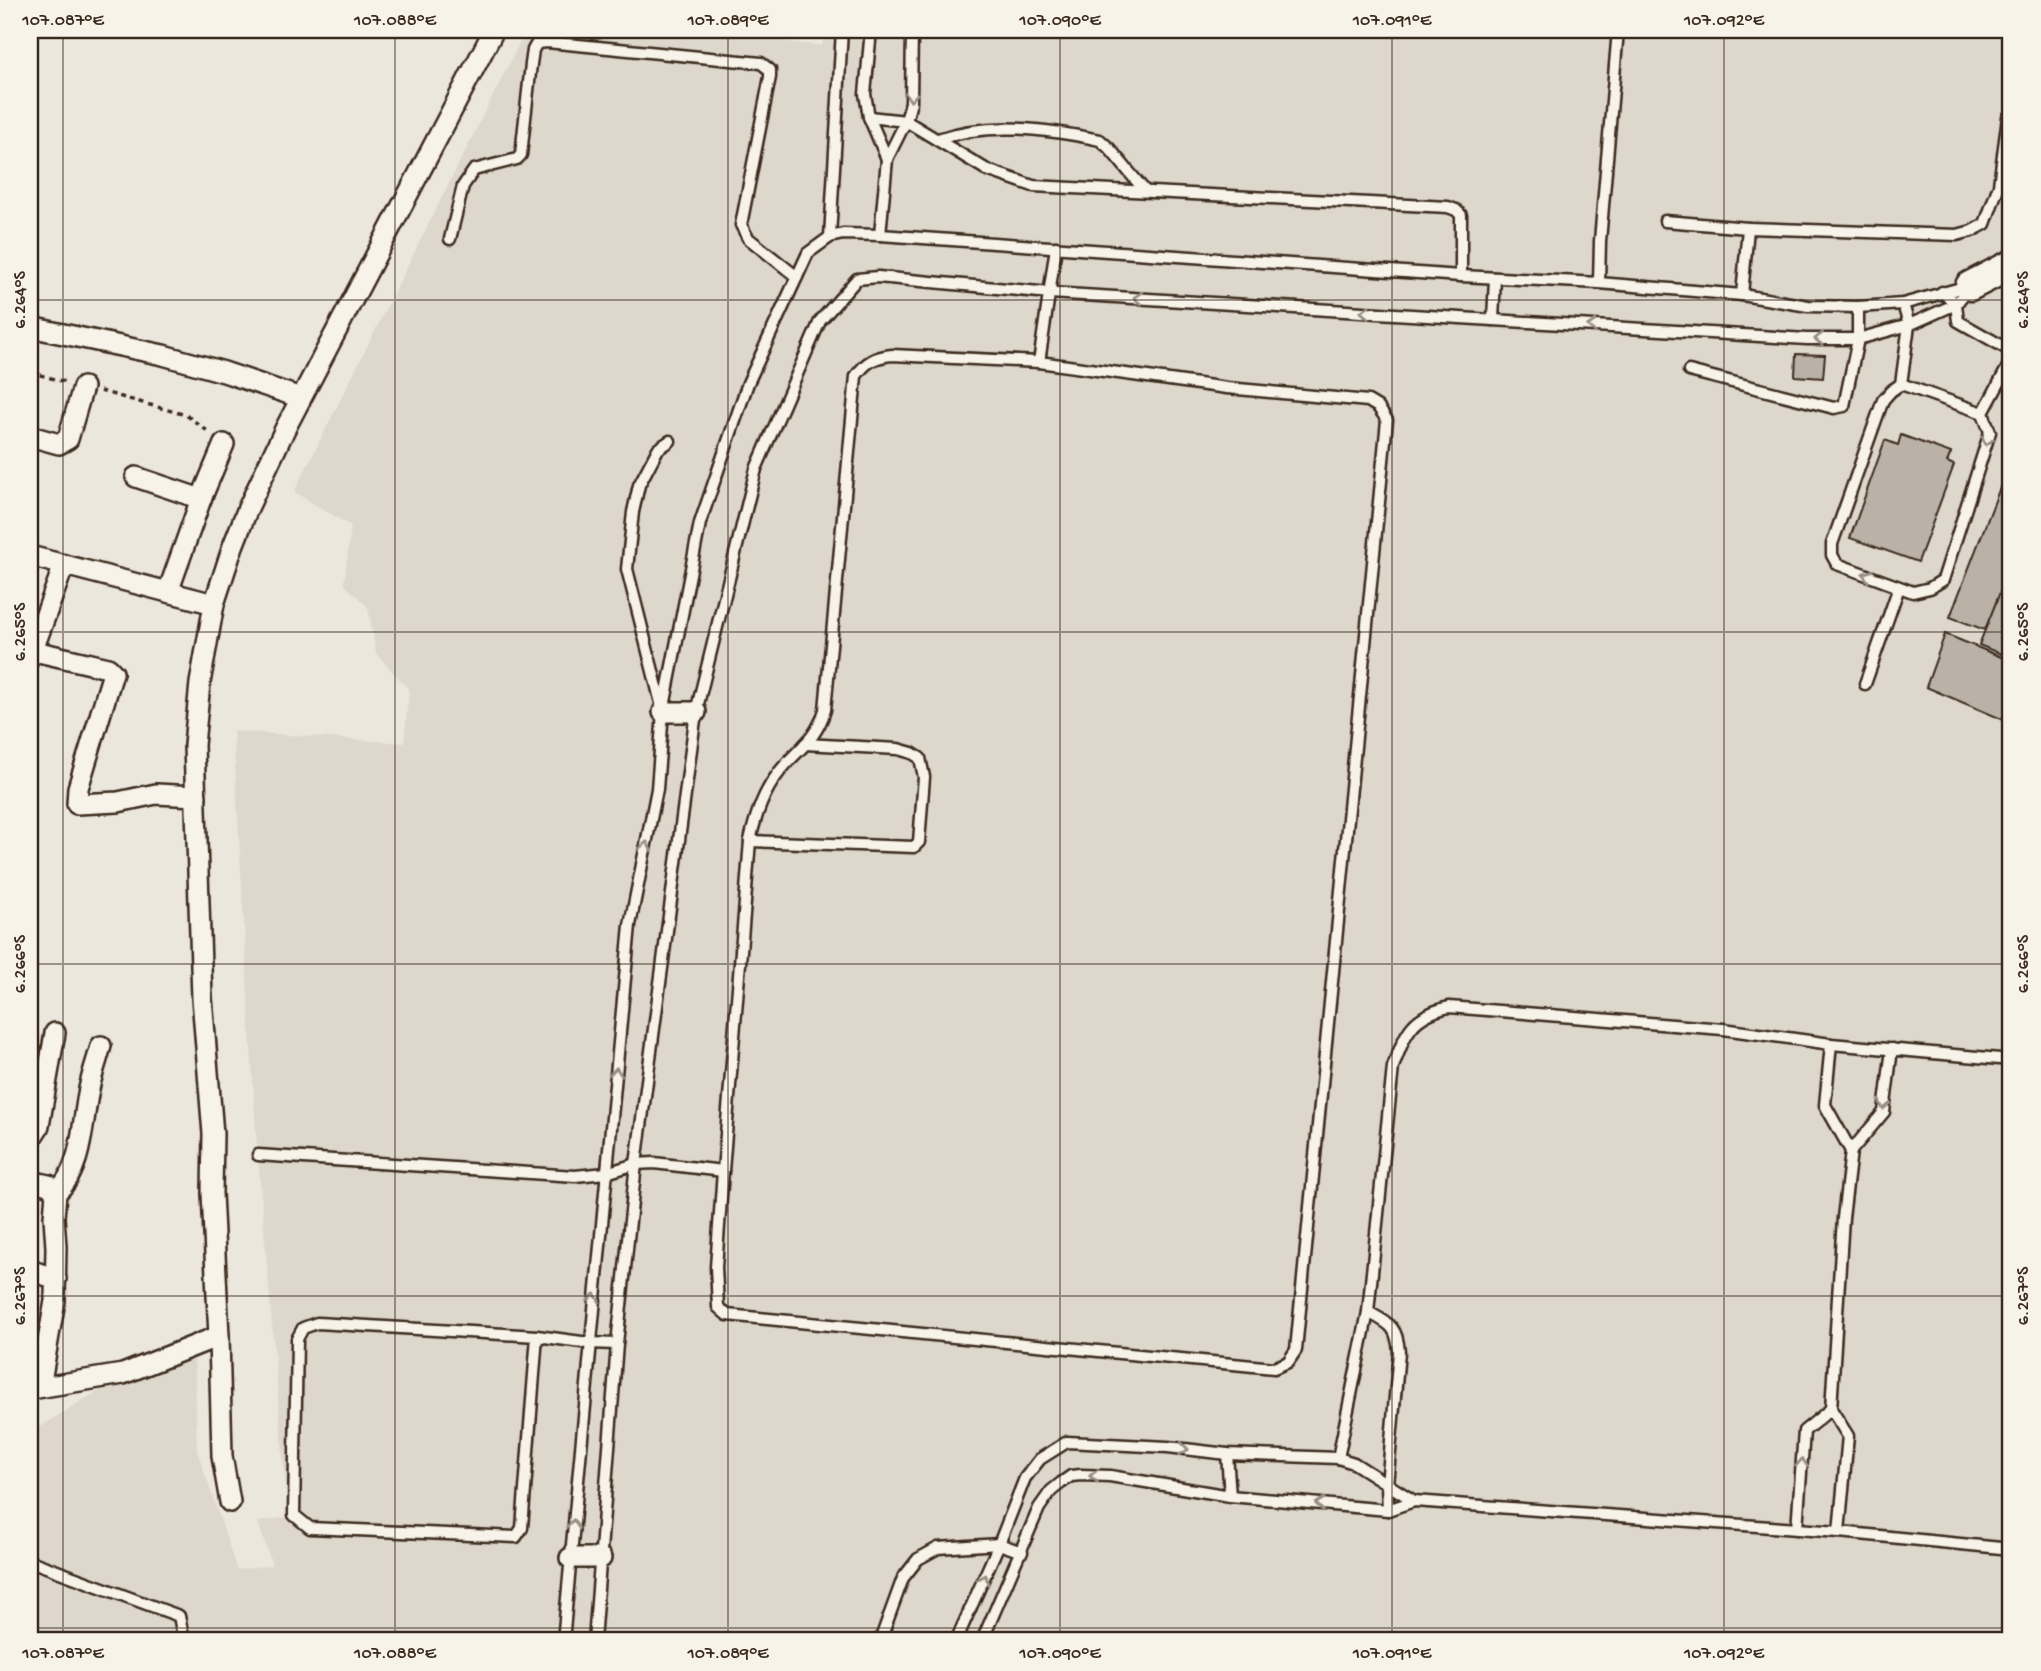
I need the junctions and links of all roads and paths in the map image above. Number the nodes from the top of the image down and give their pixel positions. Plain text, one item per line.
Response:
1 (494, 30) edge
2 (842, 30) edge
3 (871, 30) edge
4 (912, 30) edge
5 (1618, 30) edge
6 (869, 117) junction
7 (2008, 117) dead end
8 (906, 121) junction
9 (938, 139) junction
10 (887, 159) junction
11 (1145, 191) junction
12 (1665, 221) dead end
13 (1748, 228) junction
14 (880, 235) junction
15 (830, 237) junction
16 (450, 239) dead end
17 (1056, 247) junction
18 (2011, 265) edge
19 (1461, 276) junction
20 (797, 277) junction
21 (1495, 278) junction
22 (1599, 283) junction
23 (1942, 292) junction
24 (1050, 293) junction
25 (1742, 295) junction
26 (1963, 295) junction
27 (1903, 304) junction
28 (1858, 307) junction
29 (1493, 320) junction
30 (1909, 325) junction
31 (30, 327) edge
32 (1858, 339) junction
33 (2011, 351) edge
34 (2011, 361) edge
35 (1039, 362) junction
36 (1689, 371) dead end
37 (30, 372) edge
38 (1901, 384) junction
39 (83, 387) junction
40 (301, 398) junction
41 (1983, 414) junction
42 (30, 436) edge
43 (670, 441) dead end
44 (224, 444) joint
45 (136, 477) dead end
46 (201, 499) junction
47 (30, 556) edge
48 (64, 565) junction
49 (1899, 587) junction
50 (168, 592) junction
51 (214, 604) junction
52 (30, 653) edge
53 (1865, 684) dead end
54 (663, 712) junction
55 (696, 712) junction
56 (805, 744) junction
57 (196, 796) junction
58 (750, 841) junction
59 (55, 1033) dead end
60 (1831, 1044) junction
61 (101, 1046) dead end
62 (1892, 1049) junction
63 (2011, 1060) edge
64 (30, 1140) edge
65 (1851, 1151) junction
66 (258, 1155) dead end
67 (636, 1164) junction
68 (723, 1171) junction
69 (606, 1174) junction
70 (30, 1181) edge
71 (56, 1193) junction
72 (30, 1270) edge
73 (55, 1279) junction
74 (1368, 1312) junction
75 (219, 1336) junction
76 (537, 1336) junction
77 (589, 1343) junction
78 (617, 1345) junction
79 (35, 1388) edge
80 (1831, 1409) junction
81 (1227, 1454) junction
82 (1338, 1458) junction
83 (1387, 1485) junction
84 (1230, 1496) junction
85 (1414, 1501) junction
86 (230, 1502) dead end
87 (1388, 1510) junction
88 (1797, 1529) junction
89 (1839, 1532) junction
90 (999, 1544) junction
91 (2011, 1549) edge
92 (1022, 1552) junction
93 (570, 1558) junction
94 (601, 1558) junction
95 (30, 1561) edge
96 (184, 1641) edge
97 (563, 1641) edge
98 (594, 1641) edge
99 (880, 1641) edge
100 (956, 1641) edge
101 (982, 1641) edge

1 - 40 street
2 - 15 lane
3 - 6 lane
4 -> 8 lane
5 - 22 lane
6 - 8 lane
6 - 10 lane
7 - 13 lane
8 - 9 lane
8 - 10 lane
9 - 11 lane
9 - 11 lane
10 - 14 lane
11 - 19 lane
12 - 13 lane
13 - 25 lane
14 - 15 lane
14 - 17 lane
15 - 20 lane
16 - 20 lane
17 - 19 lane
17 - 24 lane
18 - 26 street
19 - 21 lane
20 - 54 lane
21 - 22 lane
21 - 29 lane
22 - 25 lane
23 - 26 lane
23 - 26 lane
23 - 27 lane
29 -> 24 lane
24 - 35 lane
24 - 55 lane
25 - 28 lane
26 - 30 lane
26 - 33 lane
27 - 28 lane
27 - 30 lane
28 - 32 lane
32 -> 29 lane
30 - 32 lane
30 - 38 lane
31 - 40 street
32 - 36 lane
34 - 41 lane
35 - 56 lane
35 - 68 lane
37 - 39 path
38 - 41 lane
49 -> 38 lane
39 - 42 street
39 - 44 path
40 - 51 street
41 -> 49 lane
43 - 54 lane
44 - 46 street
45 - 46 street
46 - 50 street
47 - 48 street
48 - 50 street
48 - 52 street
49 - 53 lane
50 - 51 street
51 - 57 street
52 - 57 street
54 - 55 street
69 -> 54 lane
55 - 67 lane
56 - 58 lane
56 - 58 lane
57 - 75 street
58 - 68 lane
59 - 64 street
60 - 62 lane
60 - 65 lane
60 - 74 lane
61 - 71 street
62 - 63 lane
62 -> 65 lane
65 - 80 lane
66 - 69 lane
67 - 68 lane
67 - 69 lane
67 - 78 lane
77 -> 69 lane
70 - 71 street
71 - 73 street
72 - 73 street
73 - 79 street
74 - 82 lane
74 - 83 lane
75 - 79 street
75 - 86 street
76 - 76 lane
76 - 77 lane
77 - 78 lane
93 -> 77 lane
78 - 94 lane
88 -> 80 lane
80 - 89 lane
81 - 82 lane
81 - 84 lane
90 -> 81 lane
82 - 83 lane
83 - 85 lane
83 - 87 lane
87 -> 84 lane
84 -> 92 lane
85 - 87 lane
85 - 88 lane
88 - 89 lane
89 - 91 lane
90 - 92 lane
90 - 99 lane
100 -> 90 lane
92 - 101 lane
93 - 94 street
93 - 97 lane
94 - 98 lane
95 - 96 lane

